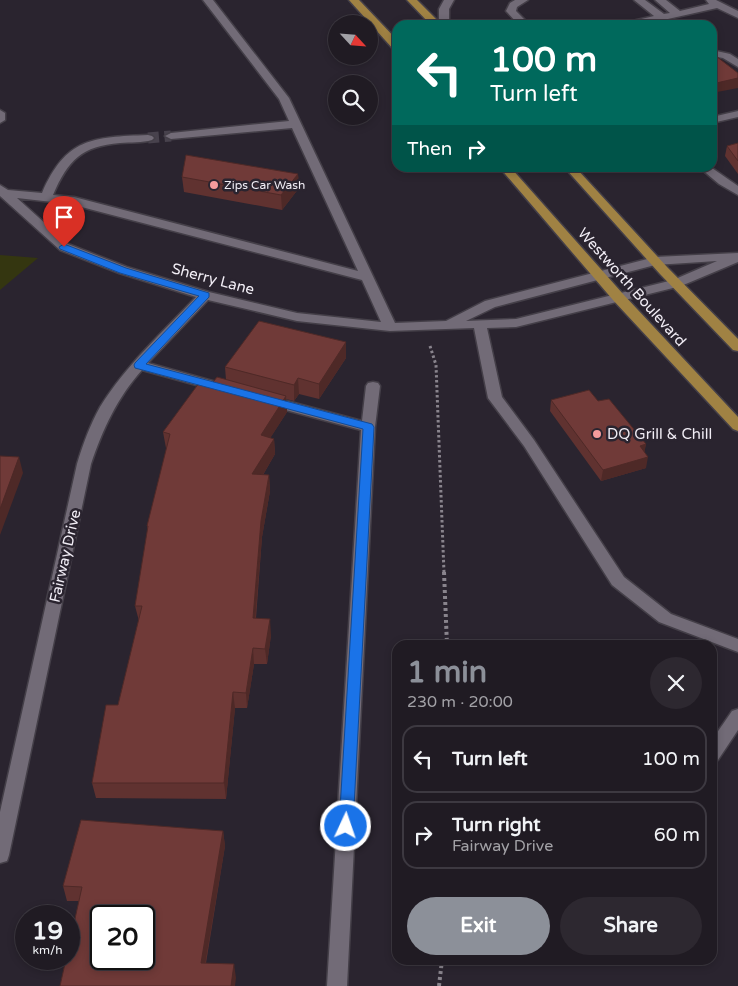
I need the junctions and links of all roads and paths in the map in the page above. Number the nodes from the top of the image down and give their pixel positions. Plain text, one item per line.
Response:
1 (208, 0) edge
2 (354, 0) edge
3 (412, 0) edge
4 (449, 0) edge
5 (523, 0) edge
6 (639, 0) edge
7 (660, 0) edge
8 (709, 0) edge
9 (719, 5) junction
10 (678, 14) junction
11 (738, 14) edge
12 (662, 17) junction
13 (432, 20) edge
14 (444, 20) edge
15 (520, 20) edge
16 (649, 20) edge
17 (392, 41) edge
18 (717, 54) edge
19 (738, 64) edge
20 (738, 114) edge
21 (717, 119) edge
22 (296, 124) junction
23 (171, 136) tunnel mouth
24 (148, 138) tunnel mouth
25 (509, 172) edge
26 (574, 172) edge
27 (711, 172) edge
28 (2, 191) edge
29 (738, 191) edge
30 (46, 197) junction
31 (738, 256) edge
32 (656, 261) junction
33 (599, 275) junction
34 (366, 277) junction
35 (677, 283) junction
36 (205, 295) junction
37 (618, 297) junction
38 (480, 324) junction
39 (446, 325) junction
40 (425, 326) junction
41 (390, 327) junction
42 (738, 347) edge
43 (139, 365) junction
44 (373, 386) dead end
45 (240, 393) edge
46 (258, 398) edge
47 (738, 426) edge
48 (368, 427) junction
49 (447, 640) edge
50 (738, 646) edge
51 (738, 716) edge
52 (717, 748) edge
53 (0, 855) edge
54 (441, 965) edge
55 (338, 986) edge
56 (439, 986) edge

1 - 22 street
2 - 17 main road
3 - 13 main road
4 - 14 street
5 - 15 street
6 - 12 street
7 - 10 street
8 - 9 street
9 - 10 street
9 - 11 street
10 - 12 street
12 - 16 street
18 - 19 street
20 - 21 street
22 - 23 street
22 - 34 street
24 - 30 street
25 - 33 main road, Westworth Boulevard
26 - 32 main road
27 - 29 street
28 - 30 street
28 - 36 street, Sherry Lane
30 - 34 street
31 - 32 street, Sherry Lane
31 - 35 street, Sherry Lane
32 - 33 street, Sherry Lane
32 - 35 main road
33 - 37 main road, Westworth Boulevard
33 - 39 street, Sherry Lane
34 - 41 street
35 - 37 street, Sherry Lane
35 - 42 main road
36 - 41 street, Sherry Lane
36 - 43 street, Fairway Drive
37 - 38 street, Sherry Lane
37 - 47 main road, Westworth Boulevard
38 - 39 street, Sherry Lane
38 - 50 street
39 - 40 street, Sherry Lane
40 - 41 street, Sherry Lane
40 - 49 path
43 - 45 street
43 - 53 street, Fairway Drive
44 - 48 street
46 - 48 street
48 - 55 street
51 - 52 street
54 - 56 path

